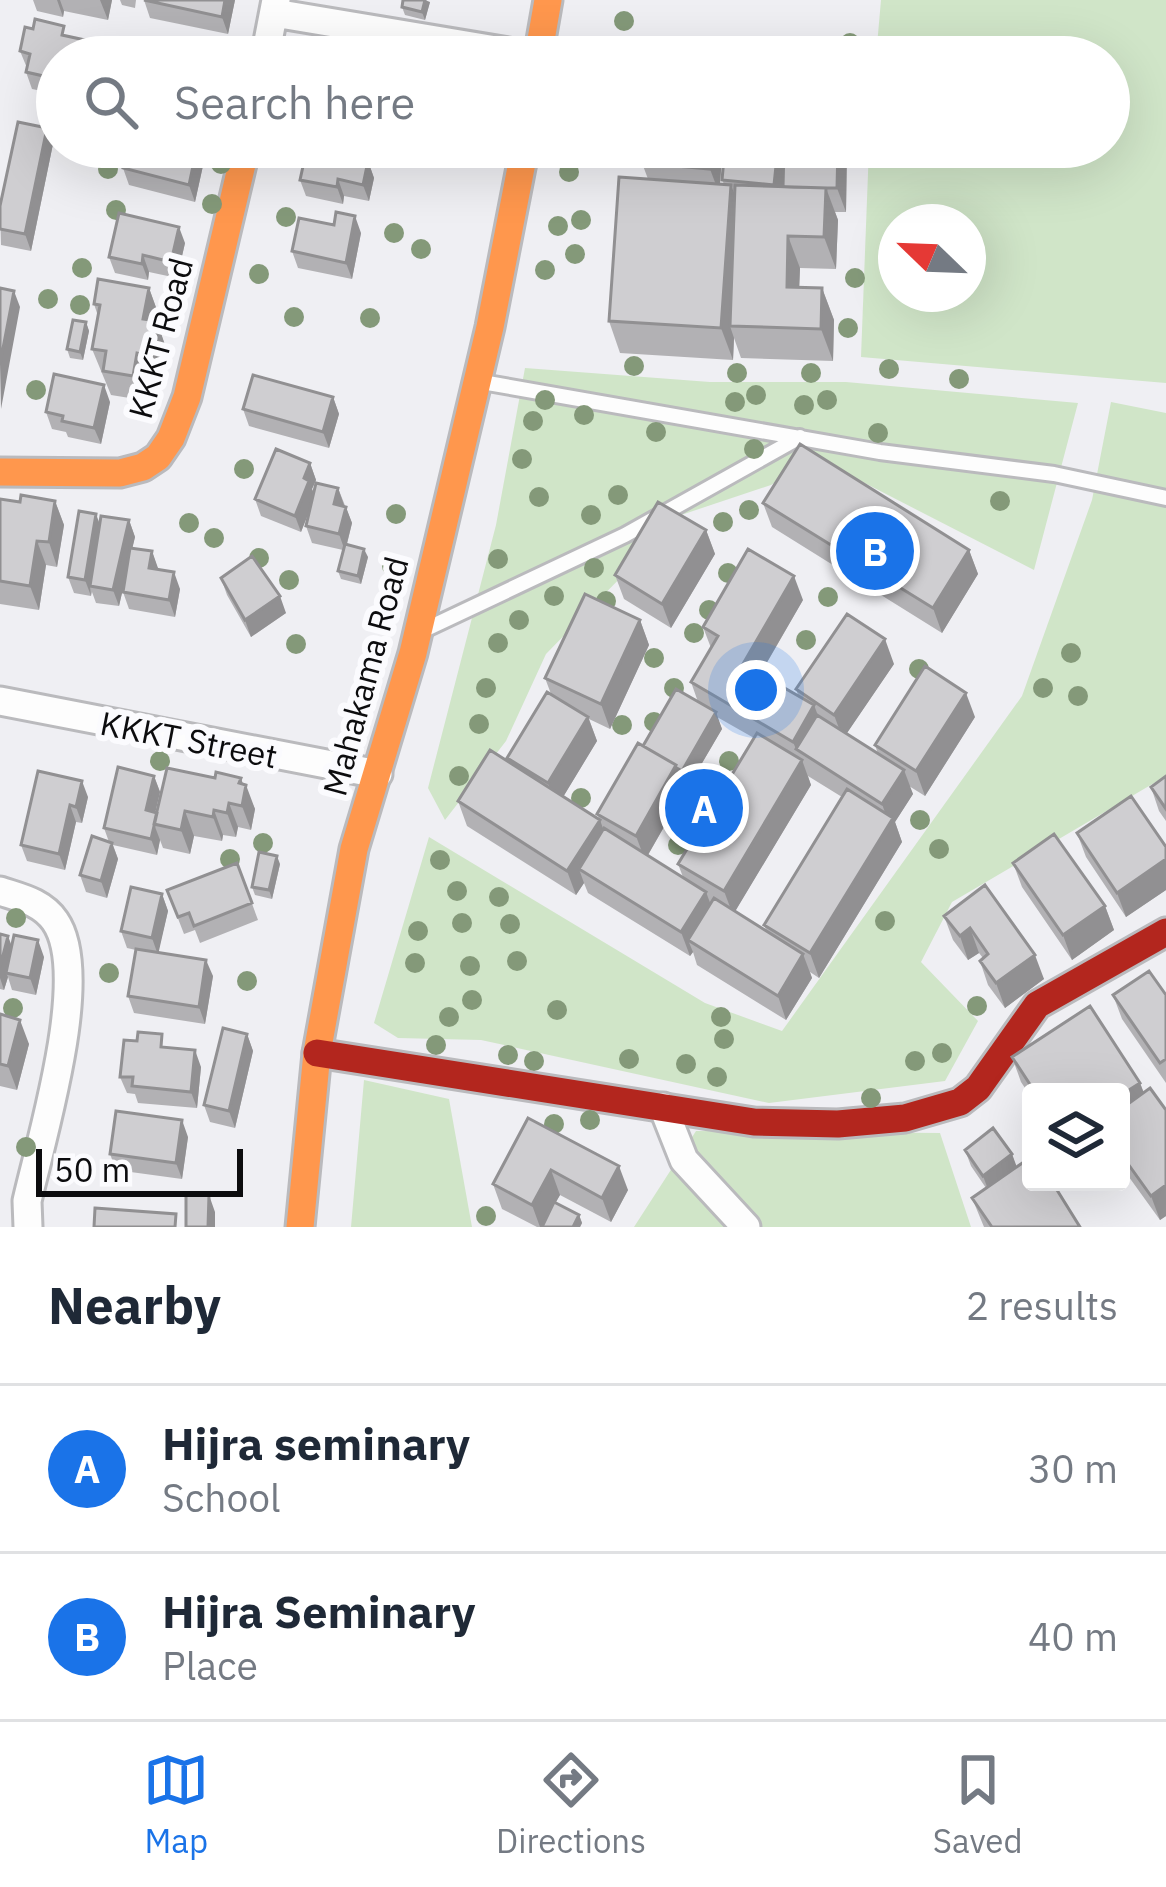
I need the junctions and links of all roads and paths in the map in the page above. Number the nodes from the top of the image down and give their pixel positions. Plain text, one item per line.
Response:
1 (548, 0) edge
2 (275, 6) edge
3 (269, 36) edge
4 (430, 36) edge
5 (542, 36) edge
6 (241, 168) edge
7 (521, 168) edge
8 (477, 381) junction
9 (800, 437) junction
10 (0, 472) edge
11 (1166, 497) edge
12 (417, 633) junction
13 (0, 701) edge
14 (378, 774) junction
15 (0, 891) edge
16 (1166, 932) edge
17 (317, 1053) junction
18 (663, 1107) junction
19 (28, 1227) edge
20 (300, 1227) edge
21 (746, 1227) edge

1 - 5 street
2 - 3 street
2 - 4 street
6 - 10 street, KKKT Road
7 - 8 street, Mahakama Road
8 - 9 lane
8 - 12 street, Mahakama Road
9 - 11 lane
9 - 12 lane
12 - 14 street, Mahakama Road
13 - 14 street, KKKT Street
14 - 17 street, Mahakama Road
15 - 19 street
16 - 18 street
17 - 18 street
17 - 20 street, Mahakama Road
18 - 21 street

